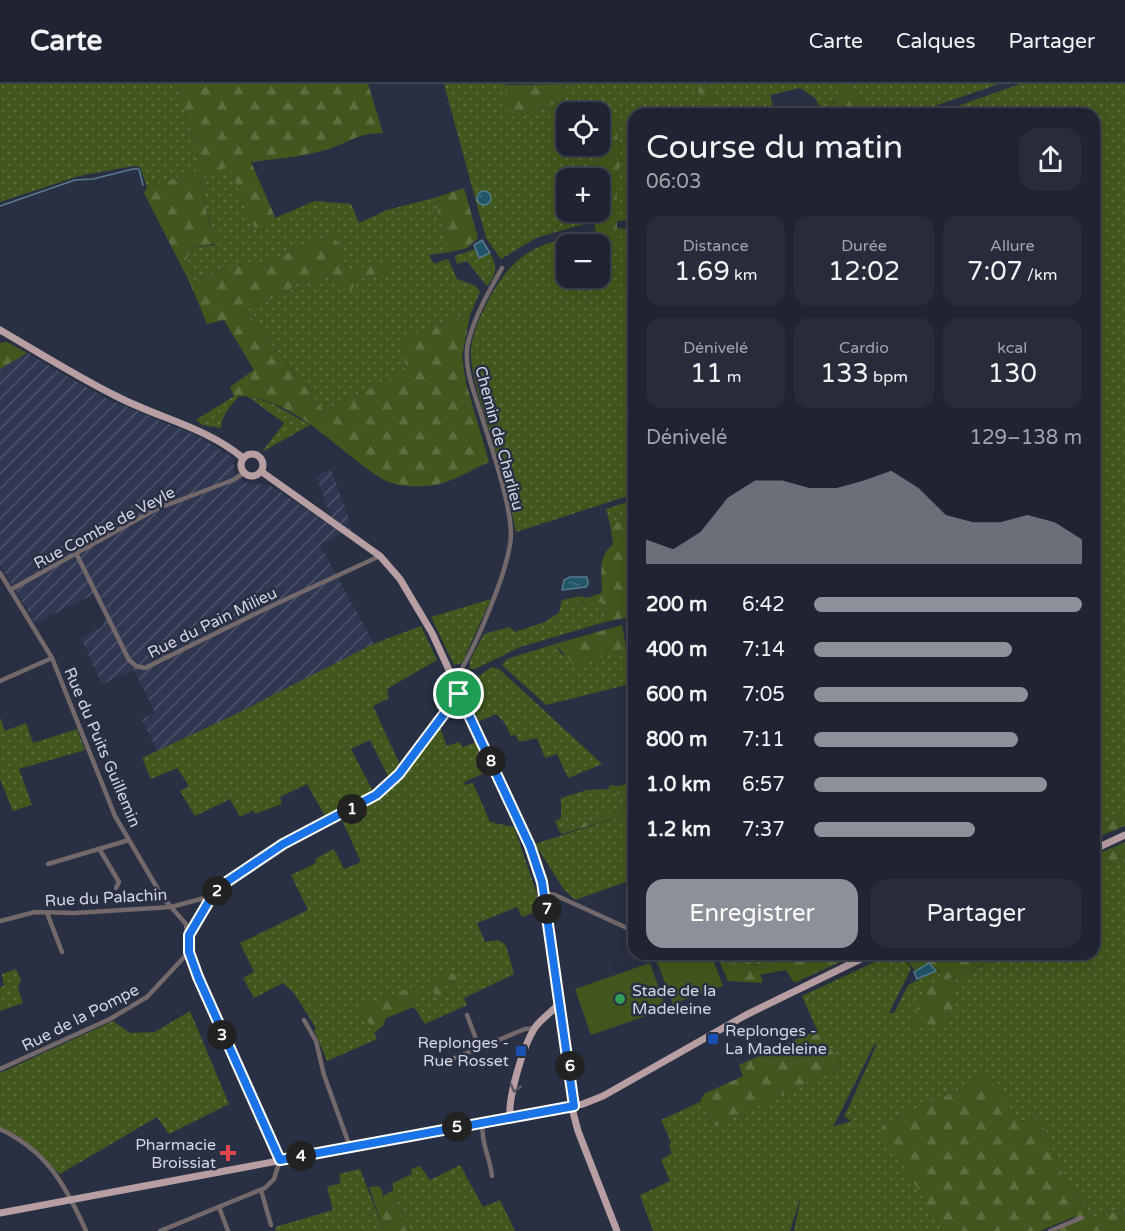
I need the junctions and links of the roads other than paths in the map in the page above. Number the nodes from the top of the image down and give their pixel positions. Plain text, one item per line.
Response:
1 (502, 268) dead end
2 (0, 330) edge
3 (243, 458) junction
4 (262, 472) junction
5 (244, 473) junction
6 (77, 555) junction
7 (380, 556) junction
8 (0, 573) edge
9 (10, 590) junction
10 (52, 658) junction
11 (0, 681) edge
12 (454, 682) junction
13 (459, 694) junction
14 (1125, 835) edge
15 (129, 840) junction
16 (1100, 847) edge
17 (100, 850) junction
18 (48, 864) dead end
19 (116, 888) dead end
20 (545, 893) junction
21 (212, 896) junction
22 (171, 907) junction
23 (47, 913) junction
24 (0, 921) edge
25 (627, 928) dead end
26 (189, 935) junction
27 (62, 952) dead end
28 (189, 952) junction
29 (859, 960) edge
30 (560, 1002) junction
31 (467, 1015) dead end
32 (304, 1020) dead end
33 (535, 1028) junction
34 (479, 1047) junction
35 (450, 1060) dead end
36 (0, 1069) edge
37 (573, 1089) junction
38 (591, 1102) junction
39 (574, 1106) junction
40 (510, 1116) junction
41 (483, 1122) junction
42 (0, 1129) edge
43 (350, 1147) junction
44 (280, 1160) junction
45 (492, 1176) dead end
46 (261, 1190) junction
47 (72, 1198) junction
48 (219, 1207) junction
49 (0, 1213) edge
50 (1081, 1218) dead end
51 (271, 1225) dead end
52 (86, 1231) edge
53 (160, 1231) edge
54 (228, 1231) edge
55 (617, 1231) edge
56 (1050, 1231) edge

1 - 12 street, Chemin de Charlieu
2 - 3 main road
3 - 4 main road
3 - 5 main road
4 - 5 main road
4 - 7 main road
5 - 6 street, Rue Combe de Veyle
6 - 7 street, Rue du Pain Milieu
6 - 9 street, Rue Combe de Veyle
7 - 12 main road
8 - 9 street, Rue du Puits Guillemin
9 - 10 street, Rue du Puits Guillemin
10 - 11 street
10 - 15 street, Rue du Puits Guillemin
12 - 13 main road
13 - 20 main road
13 - 21 street, Rue du Palachin
14 - 16 main road
15 - 17 street
15 - 22 street, Rue du Puits Guillemin
17 - 18 street
17 - 19 street
20 - 25 street
20 - 30 main road
21 - 22 street, Rue du Palachin
21 - 26 street
22 - 23 street, Rue du Palachin
22 - 26 street, Rue du Puits Guillemin
23 - 24 street, Rue du Palachin
23 - 27 street
26 - 28 street
28 - 36 street, Rue de la Pompe
28 - 44 street
29 - 38 main road
30 - 33 main road
30 - 37 main road
31 - 34 street
32 - 43 street
33 - 34 street
33 -> 40 main road
34 - 35 street
37 - 38 main road
37 - 39 main road
38 - 39 main road
39 - 40 main road
39 - 55 main road
40 - 41 main road
41 - 43 main road
41 - 45 street
42 - 47 street
43 - 44 main road
44 - 46 street
44 - 47 main road
46 - 48 street
46 - 51 street
47 - 49 main road
47 - 52 street
48 - 53 street
48 - 54 street
50 - 56 street

